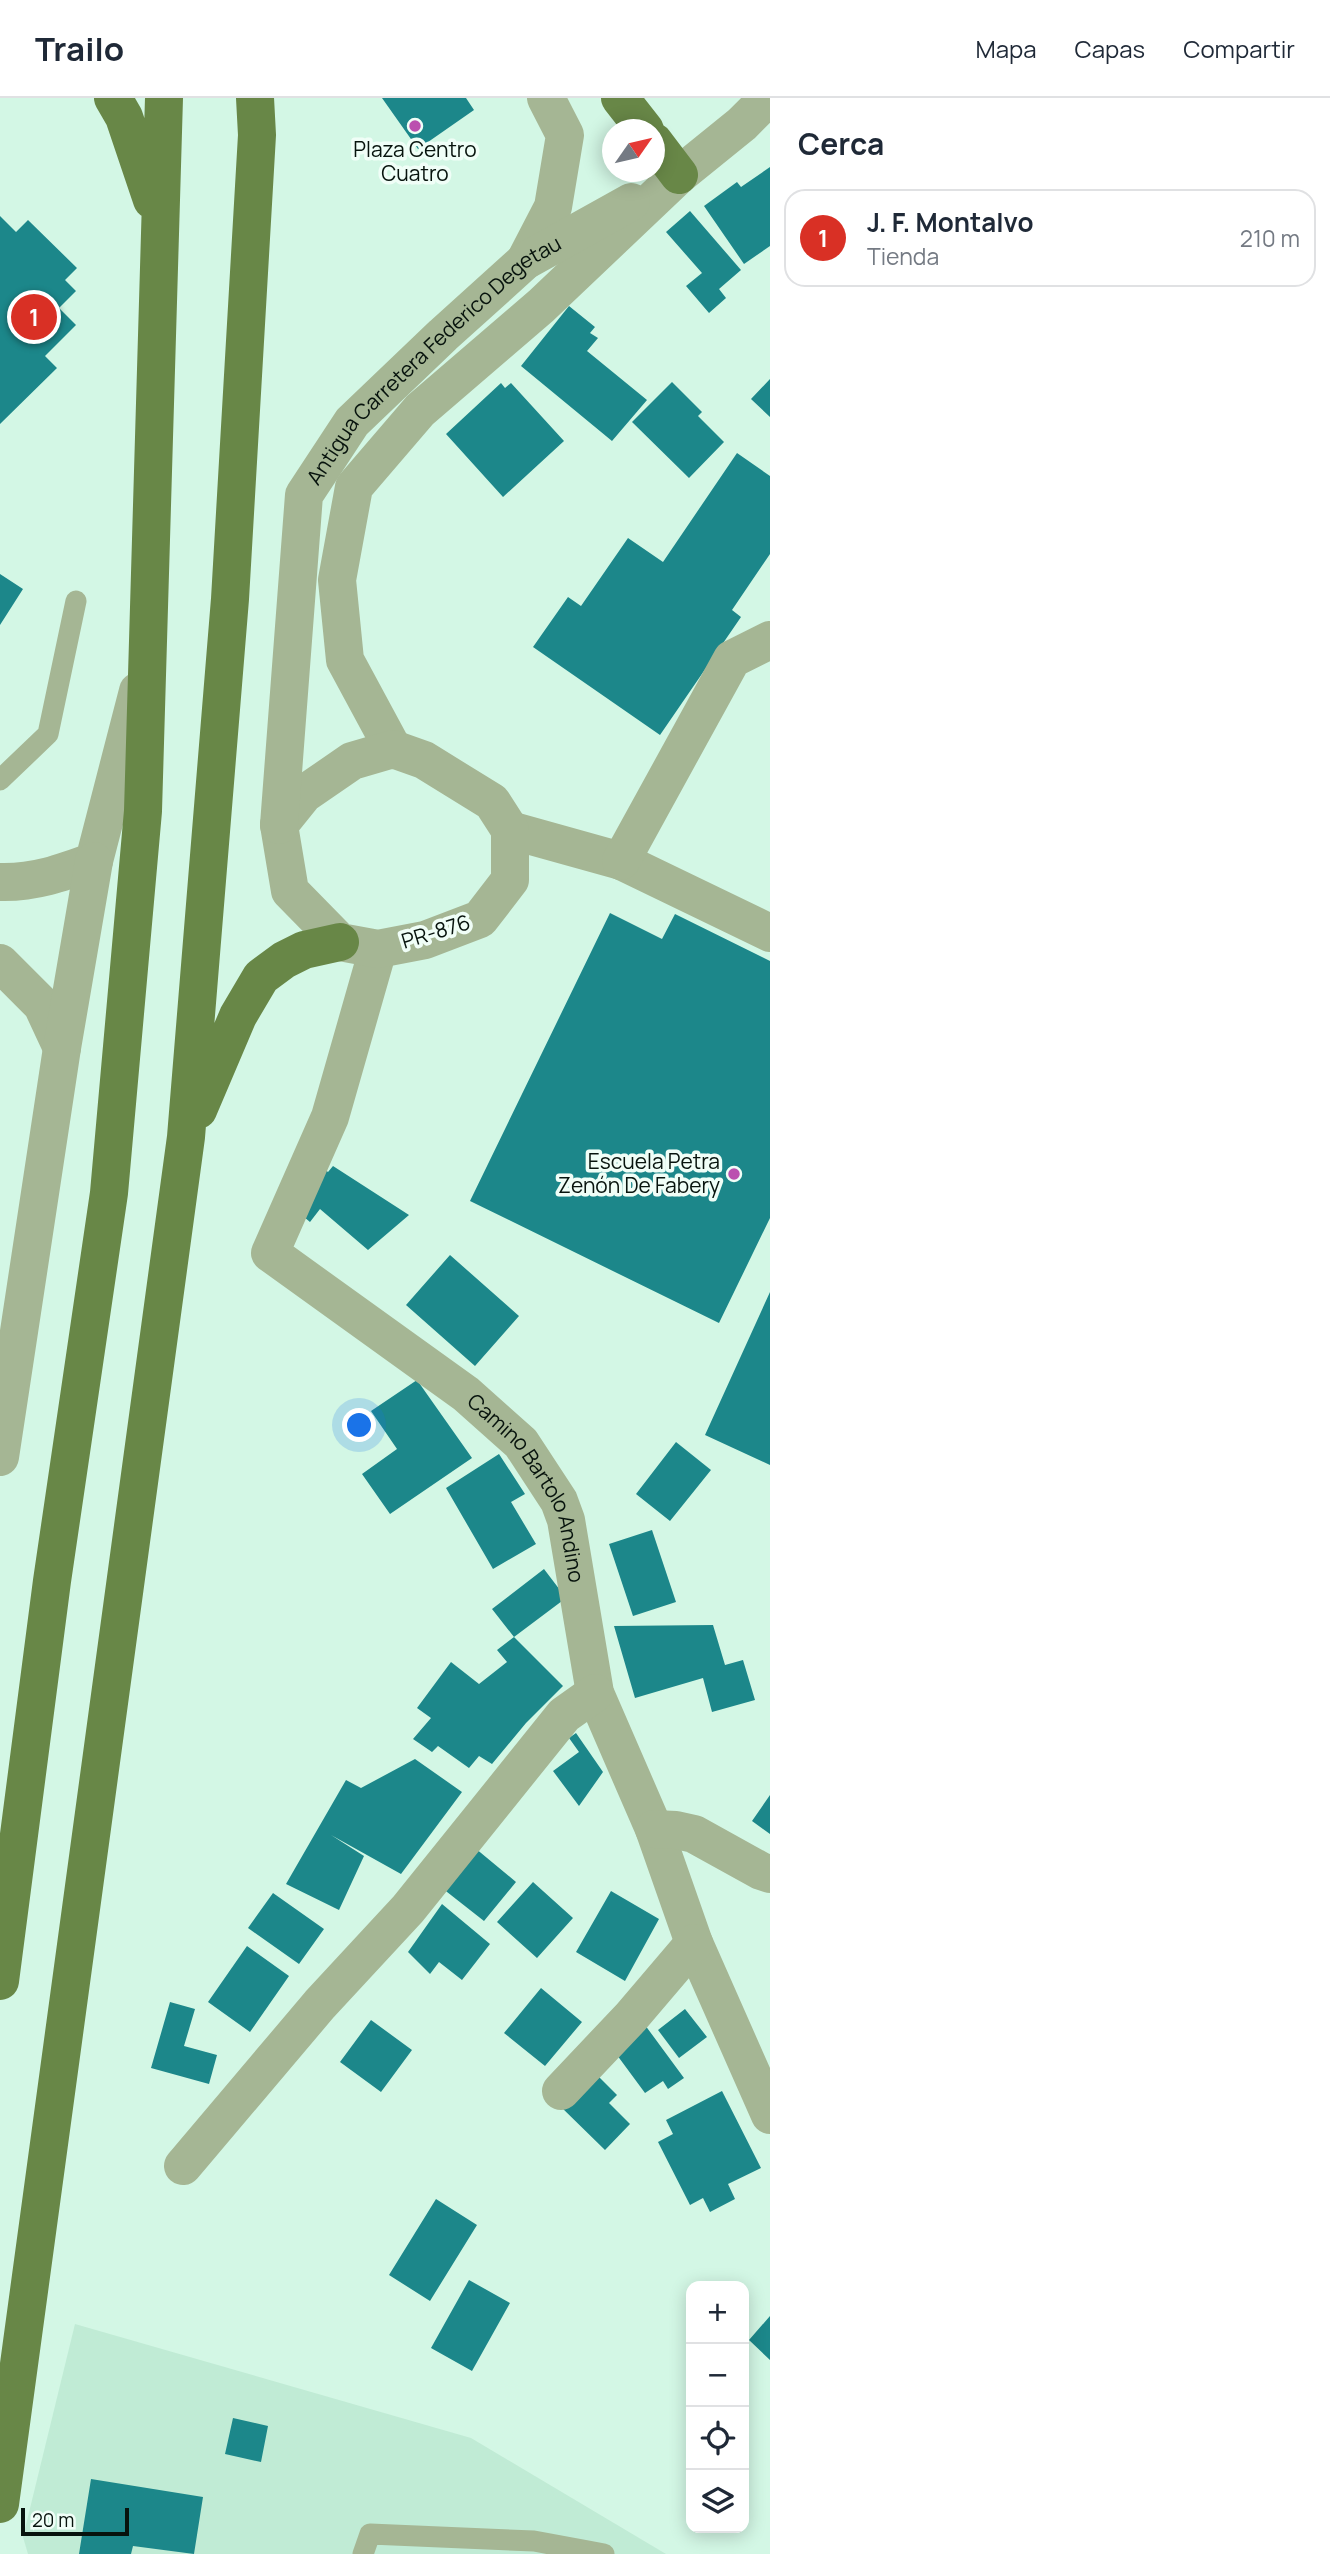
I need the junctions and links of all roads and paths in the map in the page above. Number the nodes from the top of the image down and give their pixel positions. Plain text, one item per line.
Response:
1 (113, 98) edge
2 (164, 98) edge
3 (278, 98) edge
4 (546, 98) edge
5 (620, 98) edge
6 (768, 98) edge
7 (256, 116) edge
8 (636, 119) edge
9 (665, 157) edge
10 (679, 175) junction
11 (161, 224) junction
12 (525, 261) junction
13 (76, 601) dead end
14 (770, 640) edge
15 (148, 652) junction
16 (393, 749) junction
17 (0, 780) edge
18 (279, 825) junction
19 (510, 830) junction
20 (93, 861) junction
21 (621, 861) junction
22 (0, 881) edge
23 (770, 933) edge
24 (340, 942) junction
25 (378, 949) junction
26 (0, 963) edge
27 (62, 1048) junction
28 (186, 1137) junction
29 (0, 1458) edge
30 (596, 1693) junction
31 (654, 1829) junction
32 (770, 1874) edge
33 (694, 1943) junction
34 (0, 1981) edge
35 (561, 2091) dead end
36 (770, 2115) edge
37 (183, 2166) dead end
38 (0, 2504) edge
39 (533, 2548) edge
40 (363, 2554) edge
41 (604, 2554) edge

1 - 11 main road
2 - 11 main road
3 - 7 main road
4 - 12 street
5 - 8 main road
6 - 10 street, Antigua Carretera Federico Degetau
7 - 28 main road
9 - 10 main road
10 - 12 street, Antigua Carretera Federico Degetau
10 - 16 street, Antigua Carretera Federico Degetau
11 - 15 main road
12 - 18 street, Antigua Carretera Federico Degetau
13 - 17 lane
14 - 21 street
15 - 20 street
15 - 34 main road
16 - 18 street
16 - 19 street
18 - 24 street
19 - 21 street
19 - 25 street, PR-876 / PR-876
20 - 22 street
20 - 27 street
21 - 23 street
24 - 25 street, PR-876 / PR-876
24 - 28 main road
25 - 30 street, Camino Bartolo Andino
26 - 27 street
27 - 29 street
28 - 38 main road
30 - 31 street, Camino Bartolo Andino
30 - 37 street
31 - 32 street
31 - 33 street, Camino Bartolo Andino
33 - 35 street
33 - 36 street, Camino Bartolo Andino
39 - 40 lane
39 - 41 lane

